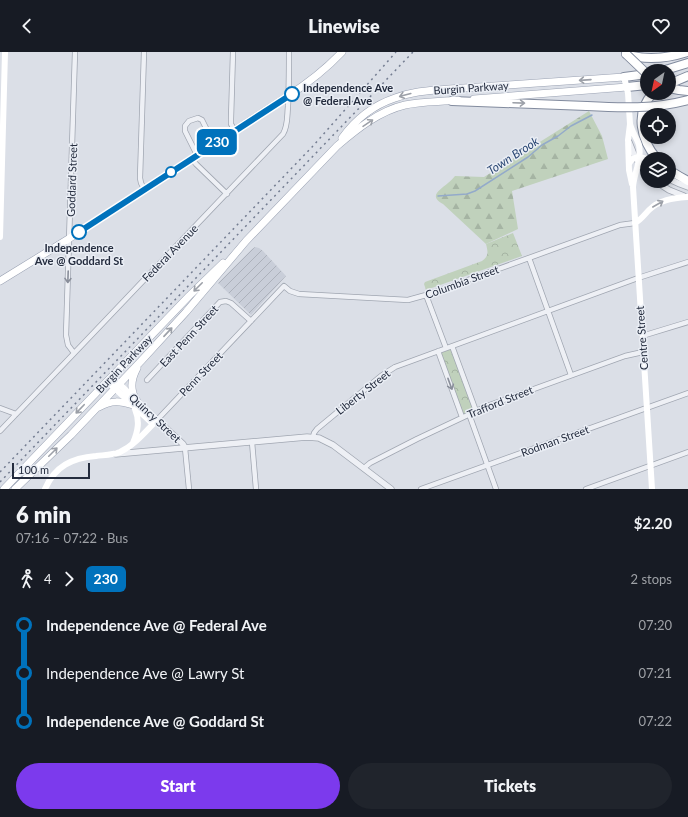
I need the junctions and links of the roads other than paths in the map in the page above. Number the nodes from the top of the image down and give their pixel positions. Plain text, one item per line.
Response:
1 (5, 52) edge
2 (75, 52) edge
3 (144, 52) edge
4 (232, 52) edge
5 (289, 52) edge
6 (342, 52) edge
7 (687, 52) edge
8 (688, 63) edge
9 (640, 67) edge
10 (676, 67) edge
11 (640, 75) edge
12 (688, 76) edge
13 (624, 77) junction
14 (676, 79) edge
15 (676, 81) edge
16 (640, 86) edge
17 (627, 87) junction
18 (676, 89) edge
19 (688, 91) edge
20 (288, 96) junction
21 (2, 100) edge
22 (647, 100) edge
23 (688, 100) edge
24 (452, 101) junction
25 (630, 124) junction
26 (235, 131) junction
27 (636, 139) junction
28 (628, 140) junction
29 (214, 144) junction
30 (337, 146) junction
31 (643, 152) edge
32 (652, 152) edge
33 (194, 157) junction
34 (638, 159) junction
35 (640, 162) edge
36 (629, 165) junction
37 (676, 174) edge
38 (688, 181) edge
39 (676, 182) edge
40 (633, 187) junction
41 (688, 187) edge
42 (666, 188) edge
43 (144, 189) junction
44 (227, 194) junction
45 (687, 197) edge
46 (0, 208) edge
47 (635, 223) junction
48 (0, 237) edge
49 (70, 238) junction
50 (246, 241) junction
51 (529, 258) junction
52 (688, 262) edge
53 (638, 278) junction
54 (0, 281) edge
55 (284, 286) joint
56 (426, 295) junction
57 (548, 311) junction
58 (251, 321) junction
59 (688, 322) edge
60 (642, 336) junction
61 (452, 346) junction
62 (446, 348) junction
63 (438, 351) junction
64 (643, 352) junction
65 (74, 353) junction
66 (142, 360) junction
67 (571, 375) junction
68 (110, 379) junction
69 (147, 380) dead end
70 (117, 386) junction
71 (688, 393) edge
72 (135, 403) junction
73 (0, 408) edge
74 (647, 408) junction
75 (476, 411) junction
76 (16, 414) junction
77 (469, 414) junction
78 (88, 416) junction
79 (462, 417) junction
80 (155, 422) junction
81 (0, 431) edge
82 (313, 437) junction
83 (252, 442) junction
84 (131, 446) junction
85 (185, 448) junction
86 (688, 452) edge
87 (112, 455) junction
88 (487, 466) junction
89 (650, 466) junction
90 (364, 468) junction
91 (4, 489) edge
92 (15, 489) edge
93 (45, 489) edge
94 (189, 489) edge
95 (256, 489) edge
96 (391, 489) edge
97 (421, 489) edge
98 (496, 489) edge
99 (586, 489) edge
100 (652, 489) edge

1 - 21 main road
2 - 49 street, Goddard Street
3 - 43 street
4 - 26 street
5 - 20 street, Federal Avenue
6 - 20 main road
7 - 9 highway, bridge
8 - 10 highway
11 - 13 highway
12 - 14 highway
12 - 15 highway
13 - 17 main road, Centre Street
13 -> 30 main road, Burgin Parkway
16 - 17 highway
17 - 24 main road, Burgin Parkway
17 - 25 main road, Centre Street
18 - 19 highway
20 - 26 main road
20 - 44 street, Federal Avenue
21 - 46 main road
22 - 32 highway
24 -> 23 highway, bridge
30 -> 24 main road, Burgin Parkway
25 - 27 main road, Centre Street
25 - 28 main road, Centre Street
26 - 29 main road
27 - 31 street
27 - 34 main road, Centre Street
28 - 34 street
28 - 36 main road, Centre Street
29 - 33 main road
29 - 33 street
30 - 50 main road, Burgin Parkway
33 - 43 main road
33 - 44 street
34 - 35 street
34 - 36 main road
34 - 40 main road, Centre Street
36 - 40 main road, Centre Street
37 - 38 highway
39 - 41 street
40 - 47 main road, Centre Street
42 - 45 street
43 - 49 main road
44 - 65 street, Federal Avenue
47 -> 45 main road
46 - 48 main road
47 - 51 street, Columbia Street
47 - 53 main road, Centre Street
49 - 54 main road
49 -> 65 street, Goddard Street
66 -> 50 main road, Burgin Parkway
50 -> 68 main road, Burgin Parkway
51 - 56 street, Columbia Street
51 - 57 street
52 - 53 street, Liberty Street
53 - 57 street, Liberty Street
53 - 60 main road, Centre Street
55 - 56 street, Columbia Street
55 - 58 street, Penn Street
56 - 62 street
57 - 61 street, Liberty Street
57 - 67 street
58 - 69 street, East Penn Street
58 - 80 street, Penn Street
59 - 60 street
60 - 64 main road, Centre Street
61 - 62 street, Liberty Street
61 - 75 street
62 - 63 street, Liberty Street
63 -> 79 street
63 - 82 street, Liberty Street
64 - 67 street, Trafford Street
64 - 74 main road, Centre Street
65 - 76 street, Federal Avenue
66 - 70 main road, Burgin Parkway
66 - 72 main road
67 - 75 street, Trafford Street
68 - 70 main road, Quincy Street
68 -> 91 main road, Burgin Parkway
70 - 72 main road, Quincy Street
70 - 78 main road, Burgin Parkway
71 - 74 street, Rodman Street
72 - 78 main road
72 - 80 main road, Quincy Street
72 - 84 main road
73 - 76 street
74 - 88 street, Rodman Street
74 - 89 main road, Centre Street
75 - 77 street, Trafford Street
76 - 81 street, Federal Avenue
77 - 79 street, Trafford Street
77 - 88 street
92 -> 78 main road, Burgin Parkway
79 - 90 street, Trafford Street
80 - 84 main road, Penn Street
80 - 85 street, Quincy Street
82 - 83 street
82 - 90 street
83 - 85 street
83 - 95 street
84 - 87 main road, Penn Street
85 - 87 street
85 - 94 street, Quincy Street
86 - 89 street
87 - 93 main road
88 - 97 street, Rodman Street
88 - 98 street
89 - 99 street
89 - 100 main road, Centre Street
90 - 96 street

